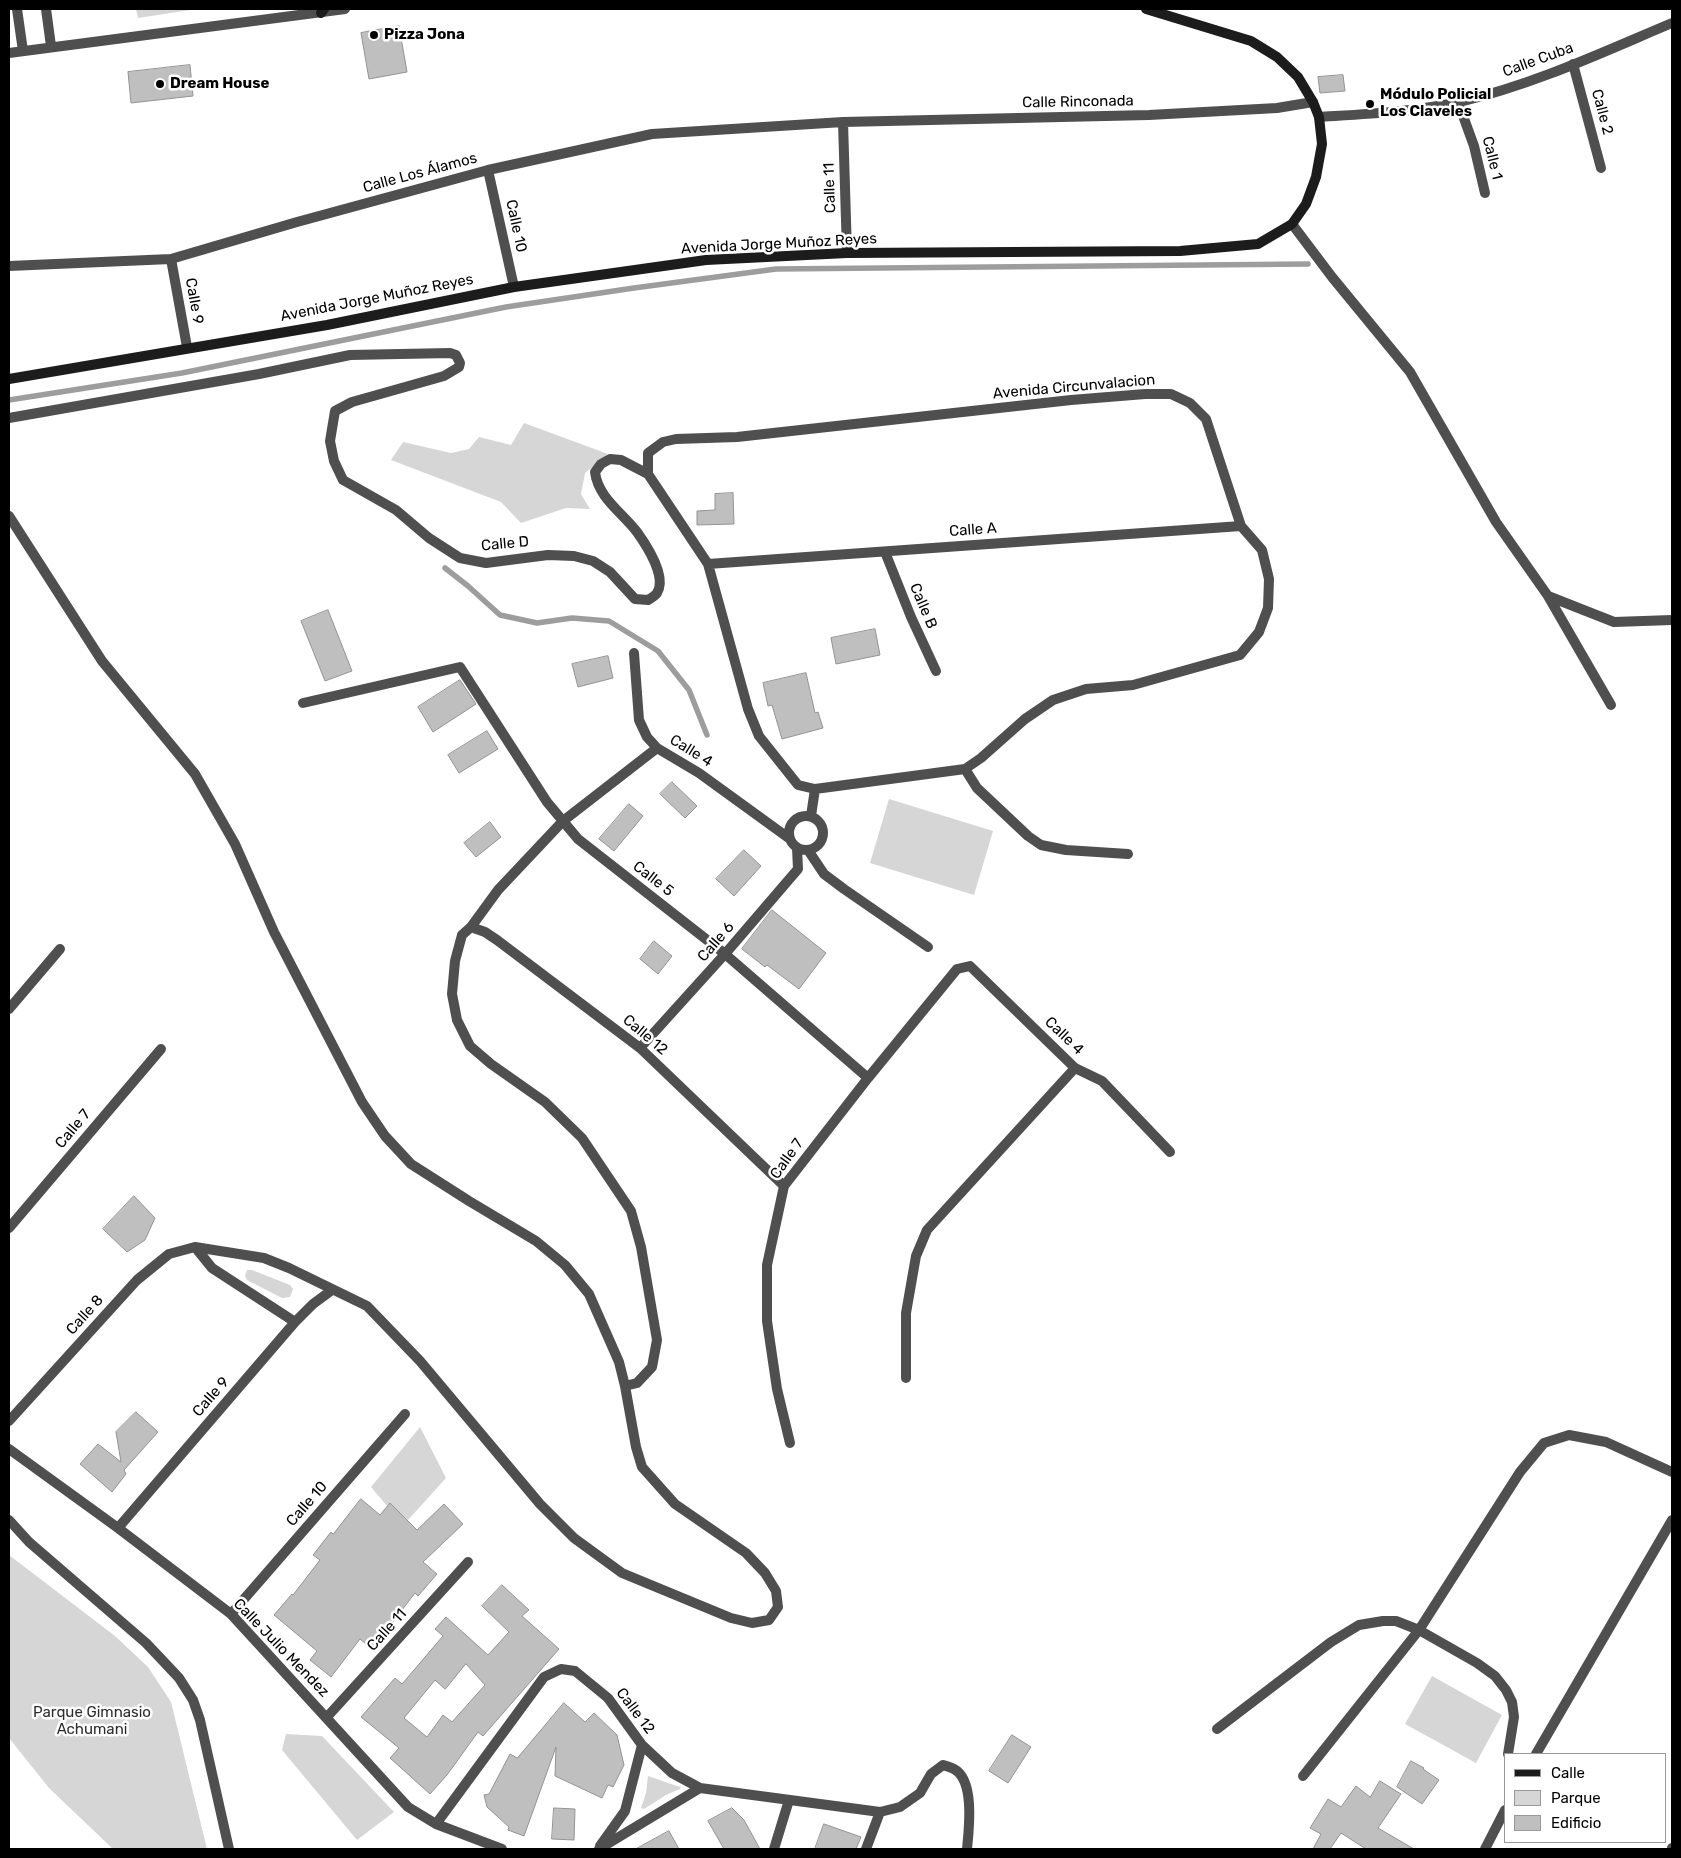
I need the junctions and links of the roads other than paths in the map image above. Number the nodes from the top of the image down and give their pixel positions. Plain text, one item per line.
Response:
1 (17, 9) edge
2 (46, 9) edge
3 (345, 9) edge
4 (1146, 9) edge
5 (323, 11) edge
6 (1672, 23) edge
7 (51, 46) junction
8 (23, 51) junction
9 (9, 53) edge
10 (1573, 64) junction
11 (1313, 102) junction
12 (1458, 102) junction
13 (1319, 117) junction
14 (843, 122) junction
15 (1601, 168) dead end
16 (488, 170) junction
17 (1485, 193) dead end
18 (1292, 224) junction
19 (847, 254) junction
20 (171, 259) junction
21 (9, 266) edge
22 (514, 287) junction
23 (187, 347) junction
24 (9, 379) edge
25 (9, 418) edge
26 (648, 474) junction
27 (9, 516) edge
28 (1241, 526) junction
29 (885, 552) junction
30 (708, 564) junction
31 (1548, 596) junction
32 (1672, 620) edge
33 (634, 653) dead end
34 (936, 671) dead end
35 (303, 703) dead end
36 (1611, 705) dead end
37 (657, 748) junction
38 (965, 769) junction
39 (815, 789) junction
40 (811, 816) junction
41 (563, 821) junction
42 (794, 844) junction
43 (808, 850) junction
44 (1128, 854) dead end
45 (471, 927) junction
46 (928, 946) dead end
47 (60, 950) dead end
48 (726, 954) junction
49 (957, 969) joint
50 (9, 1009) edge
51 (640, 1048) junction
52 (160, 1049) dead end
53 (1075, 1068) junction
54 (868, 1078) junction
55 (1170, 1152) dead end
56 (784, 1186) junction
57 (9, 1228) edge
58 (195, 1247) junction
59 (332, 1290) junction
60 (295, 1322) junction
61 (906, 1378) dead end
62 (626, 1386) junction
63 (405, 1414) dead end
64 (9, 1420) edge
65 (790, 1443) dead end
66 (9, 1449) edge
67 (1672, 1472) edge
68 (9, 1520) edge
69 (1672, 1520) edge
70 (118, 1528) junction
71 (468, 1562) dead end
72 (231, 1614) junction
73 (1419, 1630) junction
74 (327, 1717) junction
75 (1218, 1729) dead end
76 (642, 1745) junction
77 (1508, 1753) edge
78 (1537, 1753) edge
79 (1303, 1776) dead end
80 (700, 1788) junction
81 (789, 1800) junction
82 (880, 1812) junction
83 (1504, 1812) edge
84 (436, 1824) junction
85 (229, 1849) edge
86 (502, 1849) edge
87 (598, 1849) edge
88 (774, 1849) edge
89 (866, 1849) edge
90 (967, 1849) edge
91 (1485, 1849) edge

1 - 8 street
2 - 7 street
3 - 5 street
4 - 11 street, Avenida Jorge Muñoz Reyes
5 - 7 street
6 - 10 street, Calle Cuba
7 - 8 street
8 - 9 street
10 - 12 street, Calle Cuba
10 - 15 street, Calle 2
11 - 13 street, Avenida Jorge Muñoz Reyes
11 - 14 street, Calle Rinconada
12 - 13 street, Calle Cuba
12 - 17 street, Calle 1
13 - 18 street, Avenida Jorge Muñoz Reyes
14 - 16 street, Calle Los Álamos
14 - 19 street, Calle 11
16 - 20 street, Calle Los Álamos
16 - 22 street, Calle 10
18 - 19 street, Avenida Jorge Muñoz Reyes
18 - 31 street
19 - 22 street, Avenida Jorge Muñoz Reyes
20 - 21 street, Calle Los Álamos
20 - 23 street, Calle 9
22 - 23 street, Avenida Jorge Muñoz Reyes
23 - 24 street, Avenida Jorge Muñoz Reyes
25 - 26 street, Calle D
26 - 28 street, Avenida Circunvalacion
26 - 30 street, Calle D
27 - 62 street
28 - 29 street, Calle A
28 - 38 street, Avenida Circunvalacion
29 - 30 street, Calle A
29 - 34 street, Calle B
30 - 39 street
31 - 32 street
31 - 36 street
33 - 37 street, Calle 4
35 - 41 street, Calle 5
37 - 41 street
37 - 42 street, Calle 4
38 - 39 street, Avenida Circunvalacion
38 - 44 street
39 - 40 street
40 - 42 street
40 - 43 street
41 - 45 street
41 - 48 street, Calle 5
42 - 43 street
42 - 48 street, Calle 6
43 - 46 street
45 - 51 street, Calle 12
45 - 62 street
47 - 50 street
48 - 51 street, Calle 6
48 - 54 street, Calle 5
49 - 53 street, Calle 4
49 - 54 street, Calle 7
51 - 56 street, Calle 12
52 - 57 street, Calle 7
53 - 55 street, Calle 4
53 - 61 street
54 - 56 street, Calle 7
56 - 65 street, Calle 7
58 - 59 street
58 - 60 street
58 - 64 street, Calle 8
59 - 60 street, Calle 9
59 - 62 street
60 - 70 street, Calle 9
63 - 72 street, Calle 10
66 - 70 street, Calle Julio Mendez
67 - 73 street
68 - 85 street
69 - 78 street
70 - 72 street, Calle Julio Mendez
71 - 74 street, Calle 11
72 - 74 street, Calle Julio Mendez
73 - 75 street
73 - 77 street
73 - 79 street
74 - 84 street, Calle Julio Mendez
76 - 80 street, Calle 12
76 - 84 street, Calle 12
76 - 87 street
80 - 81 street, Calle 12
80 - 87 street
81 - 82 street, Calle 12
81 - 88 street
82 - 89 street
82 - 90 street
83 - 91 street
84 - 86 street, Calle Julio Mendez

